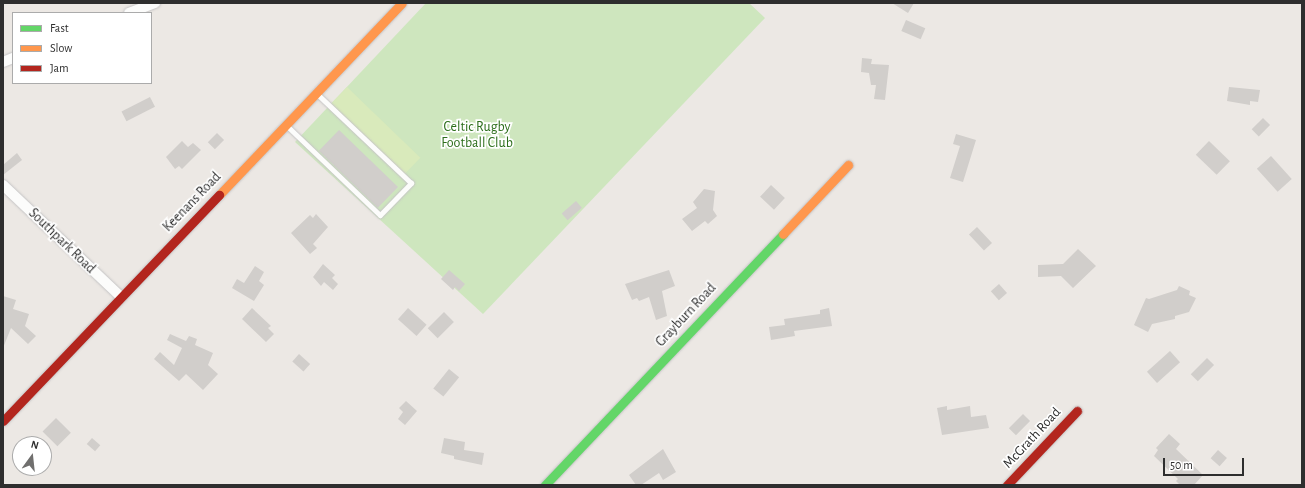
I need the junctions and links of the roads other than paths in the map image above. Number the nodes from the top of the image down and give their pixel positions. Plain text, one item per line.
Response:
1 (155, 3) edge
2 (402, 3) edge
3 (132, 12) edge
4 (316, 93) junction
5 (286, 125) junction
6 (848, 165) dead end
7 (3, 185) edge
8 (121, 297) junction
9 (1077, 411) dead end
10 (3, 421) edge
11 (545, 485) edge
12 (1007, 485) edge

1 - 3 street
2 - 4 street, Keenans Road
4 - 5 street, Keenans Road
4 - 5 lane
5 - 8 street, Keenans Road
6 - 11 street, Grayburn Road
7 - 8 street, Southpark Road
8 - 10 street, Keenans Road
9 - 12 street, McGrath Road

